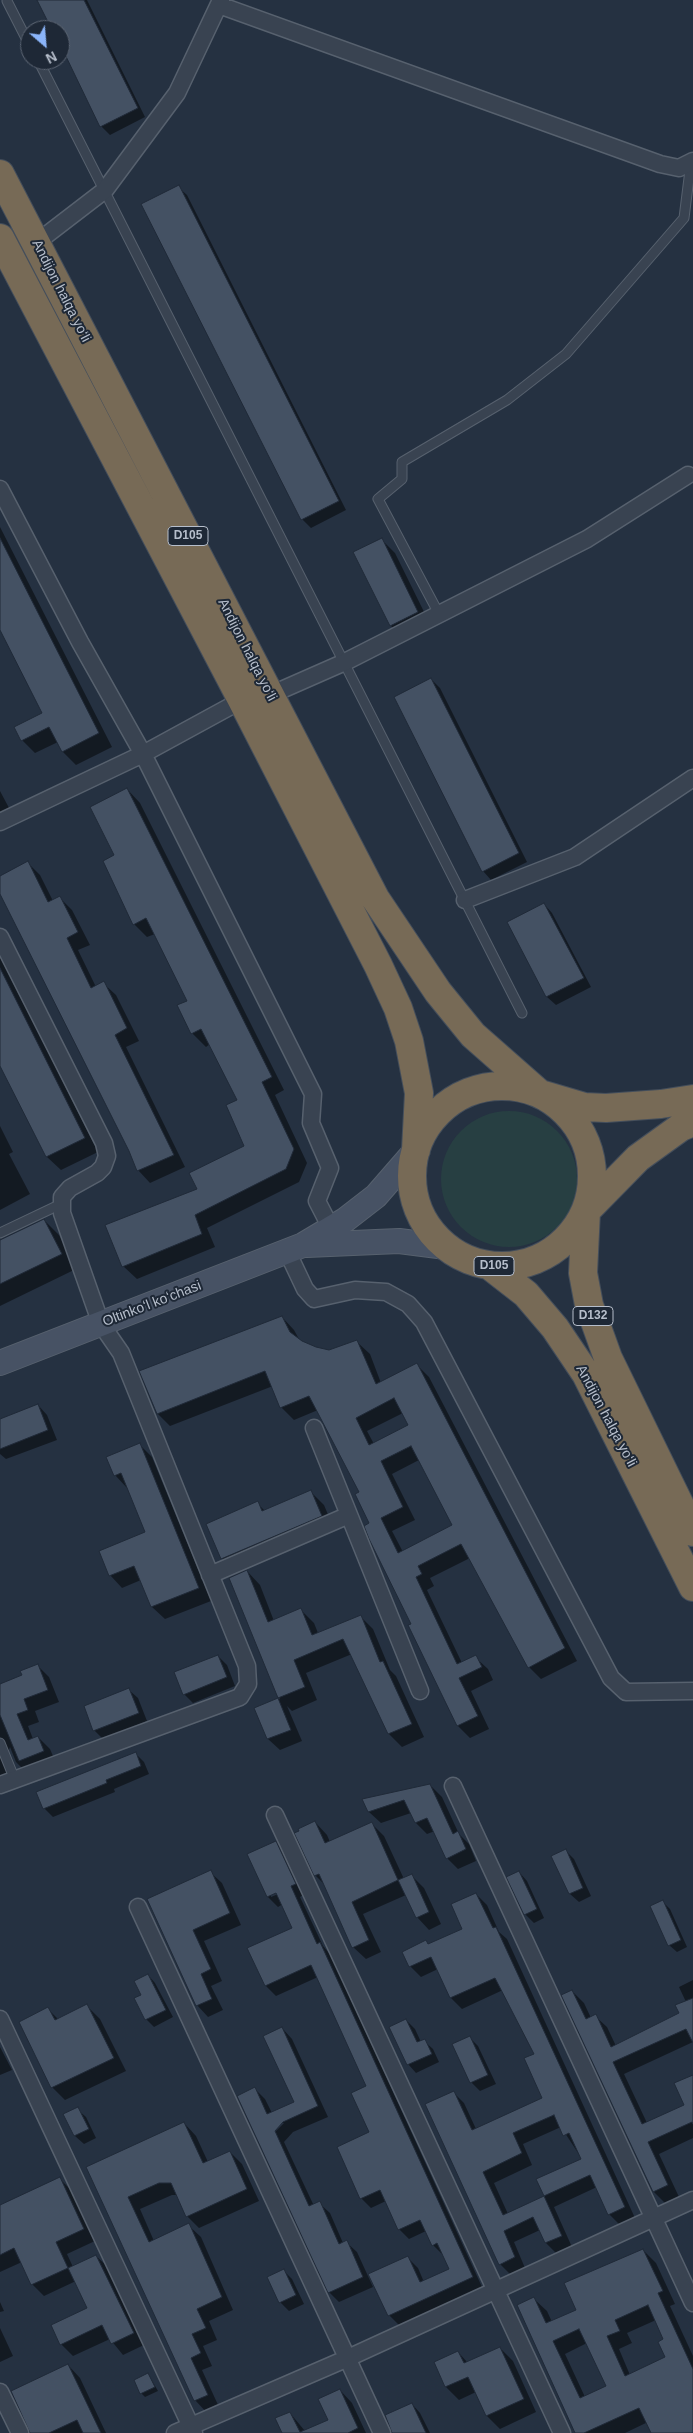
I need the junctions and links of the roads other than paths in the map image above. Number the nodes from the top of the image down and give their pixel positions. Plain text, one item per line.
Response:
1 (7, 0) edge
2 (220, 2) edge
3 (20, 26) edge
4 (43, 70) edge
5 (692, 161) edge
6 (0, 174) edge
7 (105, 190) junction
8 (0, 238) edge
9 (36, 243) junction
10 (688, 475) dead end
11 (0, 489) edge
12 (439, 614) junction
13 (345, 662) junction
14 (270, 695) junction
15 (242, 700) junction
16 (143, 754) junction
17 (693, 778) edge
18 (0, 822) edge
19 (465, 900) junction
20 (0, 937) edge
21 (522, 1013) dead end
22 (540, 1094) junction
23 (693, 1099) edge
24 (693, 1122) edge
25 (416, 1150) junction
26 (61, 1204) junction
27 (586, 1211) junction
28 (0, 1233) edge
29 (334, 1236) junction
30 (295, 1248) junction
31 (446, 1248) junction
32 (490, 1266) junction
33 (101, 1324) junction
34 (0, 1363) edge
35 (314, 1428) dead end
36 (349, 1515) junction
37 (693, 1532) edge
38 (210, 1575) junction
39 (693, 1587) edge
40 (420, 1691) dead end
41 (693, 1691) edge
42 (0, 1743) edge
43 (8, 1783) edge
44 (452, 1786) dead end
45 (275, 1815) dead end
46 (138, 1907) dead end
47 (0, 2019) edge
48 (693, 2200) edge
49 (654, 2218) junction
50 (496, 2290) junction
51 (693, 2303) edge
52 (348, 2358) junction
53 (0, 2392) edge
54 (192, 2429) edge
55 (20, 2433) edge
56 (175, 2433) edge
57 (382, 2433) edge
58 (562, 2433) edge

1 - 3 lane
2 - 5 street
2 - 7 street
4 - 7 lane
5 - 12 lane
6 - 9 highway, Andijon halqa yo‘li / D105
7 - 9 street
7 - 13 lane
8 - 15 highway, Andijon halqa yo‘li / D105
9 - 14 highway, Andijon halqa yo‘li / D105
10 - 12 street
11 - 16 street
12 - 13 street
13 - 14 street
13 - 19 lane
14 - 22 highway, Andijon halqa yo‘li / D105
15 - 16 street
15 - 25 highway, Andijon halqa yo‘li / D105
16 - 18 street
16 - 29 street
17 - 19 street
19 - 21 lane
20 - 26 street
22 - 23 highway, D105
22 - 25 highway, D105
22 - 27 highway, D105
24 - 27 highway, D105
25 - 29 main road, Oltinkoʻl koʻchasi
25 - 31 highway, D105
26 - 28 lane
26 - 33 street
27 - 32 highway, D105
27 - 37 highway, Andijon halqa yo‘li / D132
29 - 30 main road, Oltinkoʻl koʻchasi
29 - 31 main road, Oltinkoʻl koʻchasi
30 - 33 main road, Oltinkoʻl koʻchasi
30 - 41 street
31 - 32 highway, D105
32 - 39 highway, Andijon halqa yo‘li / D132
33 - 34 main road, Oltinkoʻl koʻchasi
33 - 38 street
35 - 36 street
36 - 38 street
36 - 40 street
38 - 43 street
42 - 43 lane
44 - 49 street
45 - 50 street
46 - 52 street
47 - 54 street
48 - 49 street
49 - 50 street
49 - 51 street
50 - 52 street
50 - 58 street
52 - 54 street
52 - 57 street
53 - 55 street
54 - 56 street

